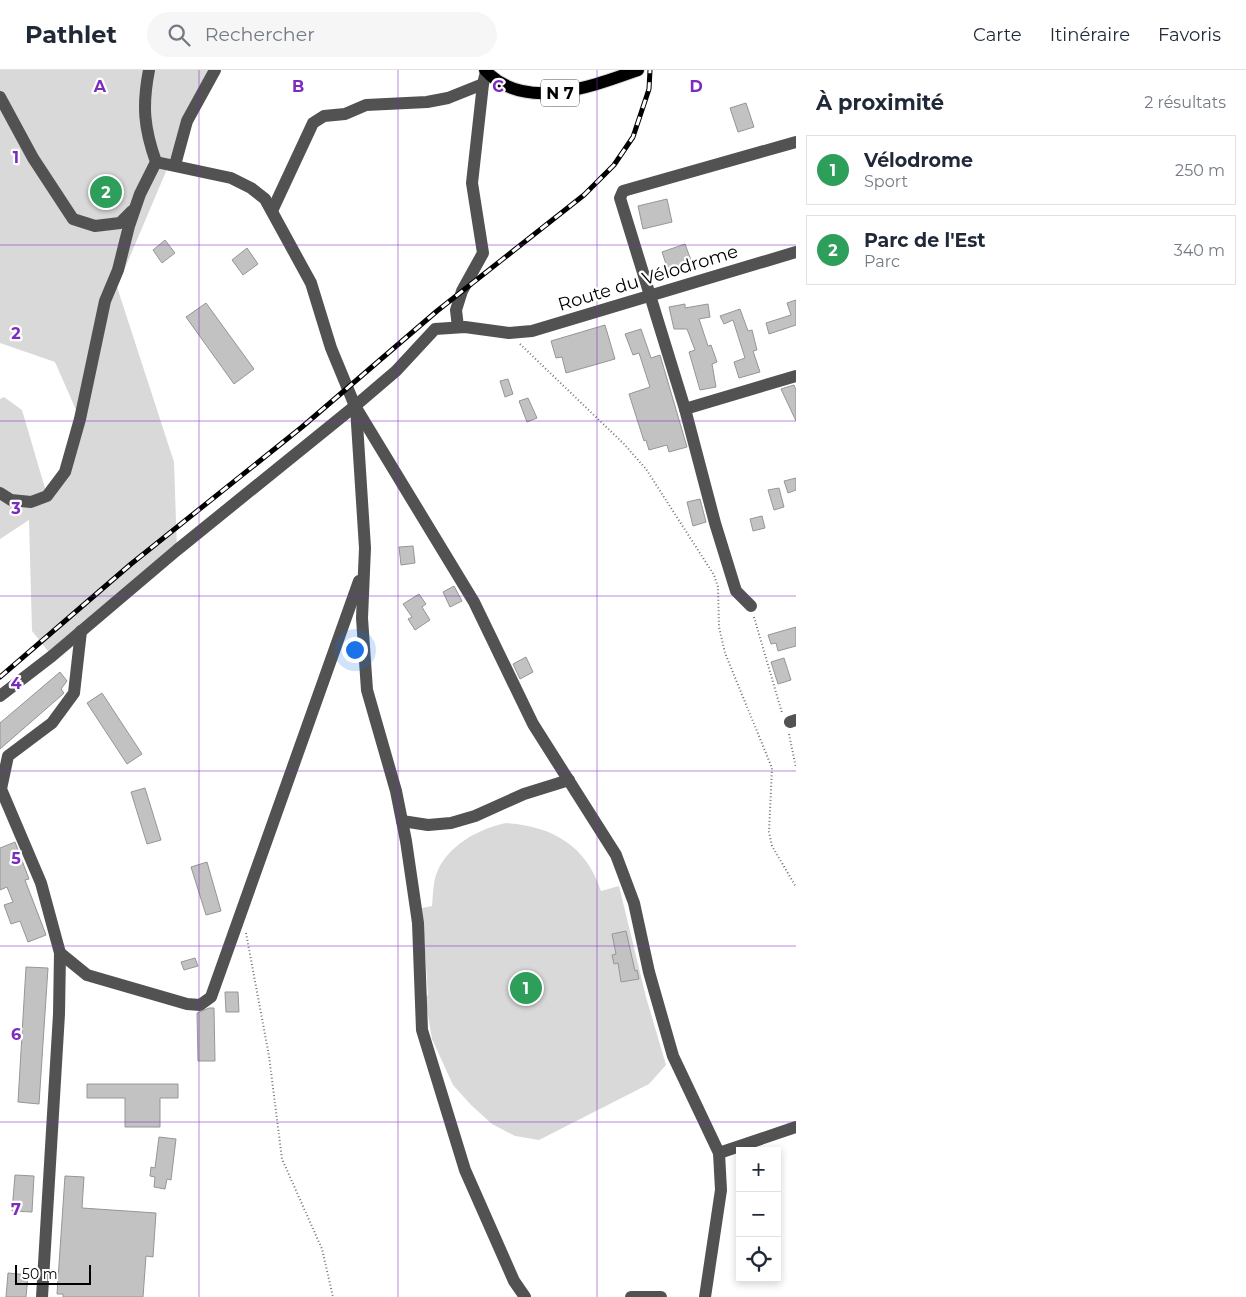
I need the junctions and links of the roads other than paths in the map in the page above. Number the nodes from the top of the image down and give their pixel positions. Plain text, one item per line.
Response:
1 (149, 70) edge
2 (215, 70) edge
3 (638, 70) edge
4 (485, 75) edge
5 (0, 97) edge
6 (796, 142) edge
7 (156, 162) junction
8 (175, 166) junction
9 (134, 209) junction
10 (272, 211) junction
11 (796, 252) edge
12 (649, 297) junction
13 (458, 327) junction
14 (796, 376) edge
15 (355, 406) junction
16 (685, 409) junction
17 (0, 493) edge
18 (362, 571) junction
19 (751, 606) road end
20 (81, 631) junction
21 (0, 696) edge
22 (569, 780) junction
23 (402, 821) junction
24 (60, 953) junction
25 (796, 1127) edge
26 (719, 1153) junction
27 (42, 1297) edge
28 (525, 1297) edge
29 (631, 1297) edge
30 (661, 1297) edge
31 (705, 1297) edge

1 - 7 street
2 - 8 street
3 - 4 main road, N 7
4 - 10 street
4 - 13 street
5 - 9 street
6 - 12 street
7 - 8 street
7 - 9 street
8 - 10 street
9 - 17 street
10 - 15 street
11 - 12 street, Route du Vélodrome
12 - 13 street, Route du Vélodrome
12 - 16 street
13 - 15 street, Route du Vélodrome
14 - 16 street
15 - 18 street
15 - 20 street, Route du Vélodrome
15 - 22 street
16 - 19 street
18 - 23 street
18 - 24 street
20 - 21 street, Route du Vélodrome
20 - 24 street
22 - 23 street
22 - 26 street
23 - 28 street
24 - 27 street
25 - 26 street
26 - 31 street
29 - 30 street

